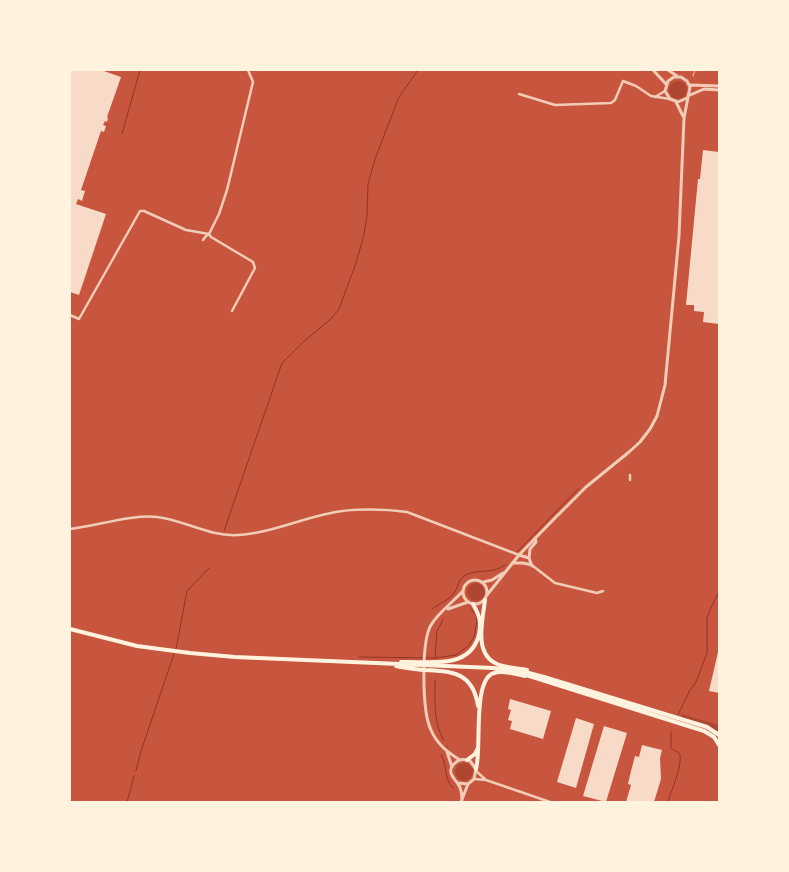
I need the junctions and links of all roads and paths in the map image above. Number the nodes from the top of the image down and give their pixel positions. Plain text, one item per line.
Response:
1 (248, 70) edge
2 (653, 70) edge
3 (668, 70) edge
4 (695, 70) edge
5 (677, 76) junction
6 (692, 76) dead end
7 (666, 84) junction
8 (690, 86) junction
9 (719, 86) edge
10 (719, 90) edge
11 (665, 92) junction
12 (519, 94) dead end
13 (655, 97) junction
14 (687, 97) junction
15 (670, 99) junction
16 (675, 101) junction
17 (684, 118) junction
18 (209, 234) junction
19 (203, 240) dead end
20 (232, 311) dead end
21 (70, 315) edge
22 (630, 475) dead end
23 (630, 480) dead end
24 (70, 528) edge
25 (535, 538) junction
26 (519, 555) junction
27 (529, 558) junction
28 (512, 563) junction
29 (523, 563) junction
30 (532, 566) junction
31 (506, 571) junction
32 (483, 582) junction
33 (603, 591) dead end
34 (463, 592) junction
35 (487, 595) junction
36 (485, 600) junction
37 (470, 603) junction
38 (446, 610) junction
39 (70, 629) edge
40 (375, 663) junction
41 (554, 682) junction
42 (479, 713) junction
43 (706, 729) junction
44 (719, 735) edge
45 (478, 746) junction
46 (719, 746) edge
47 (447, 752) junction
48 (460, 760) junction
49 (467, 760) junction
50 (452, 767) junction
51 (476, 770) junction
52 (474, 779) junction
53 (486, 780) junction
54 (458, 783) junction
55 (468, 784) junction
56 (462, 801) edge
57 (550, 802) edge

1 - 18 street
2 - 7 street
3 - 5 street
4 - 6 lane
5 - 7 street
5 - 8 street
7 - 11 street
8 - 9 street
8 - 14 street
10 - 14 street
11 - 13 street
11 - 15 street
12 - 13 street
13 - 15 street
14 - 16 street
14 - 17 street
15 - 16 street
16 - 17 street
17 - 25 street
18 - 19 street
18 - 20 street
18 - 21 street
22 - 23 street
24 - 26 street
25 - 26 street
25 - 27 street
26 - 27 street
26 - 28 street
26 - 29 street
27 - 30 street
28 - 29 street
28 - 31 street
29 - 30 street
30 - 33 street
31 - 32 street
31 - 35 street
32 - 34 street
32 - 35 street
34 - 37 street
34 - 38 street
35 - 36 street
36 - 37 street
36 - 41 highway
37 - 38 street
37 - 40 highway
38 - 47 street
39 - 40 highway
40 - 41 highway
40 - 42 highway
41 - 42 highway
41 - 43 highway
42 - 45 highway
43 - 44 highway
43 - 46 highway
45 - 49 highway
45 - 51 highway
47 - 48 street
47 - 50 street
48 - 49 street
48 - 50 street
49 - 51 street
50 - 54 street
51 - 52 street
51 - 53 street
52 - 53 street
52 - 55 street
53 - 57 street
54 - 55 street
54 - 56 street
55 - 56 street

